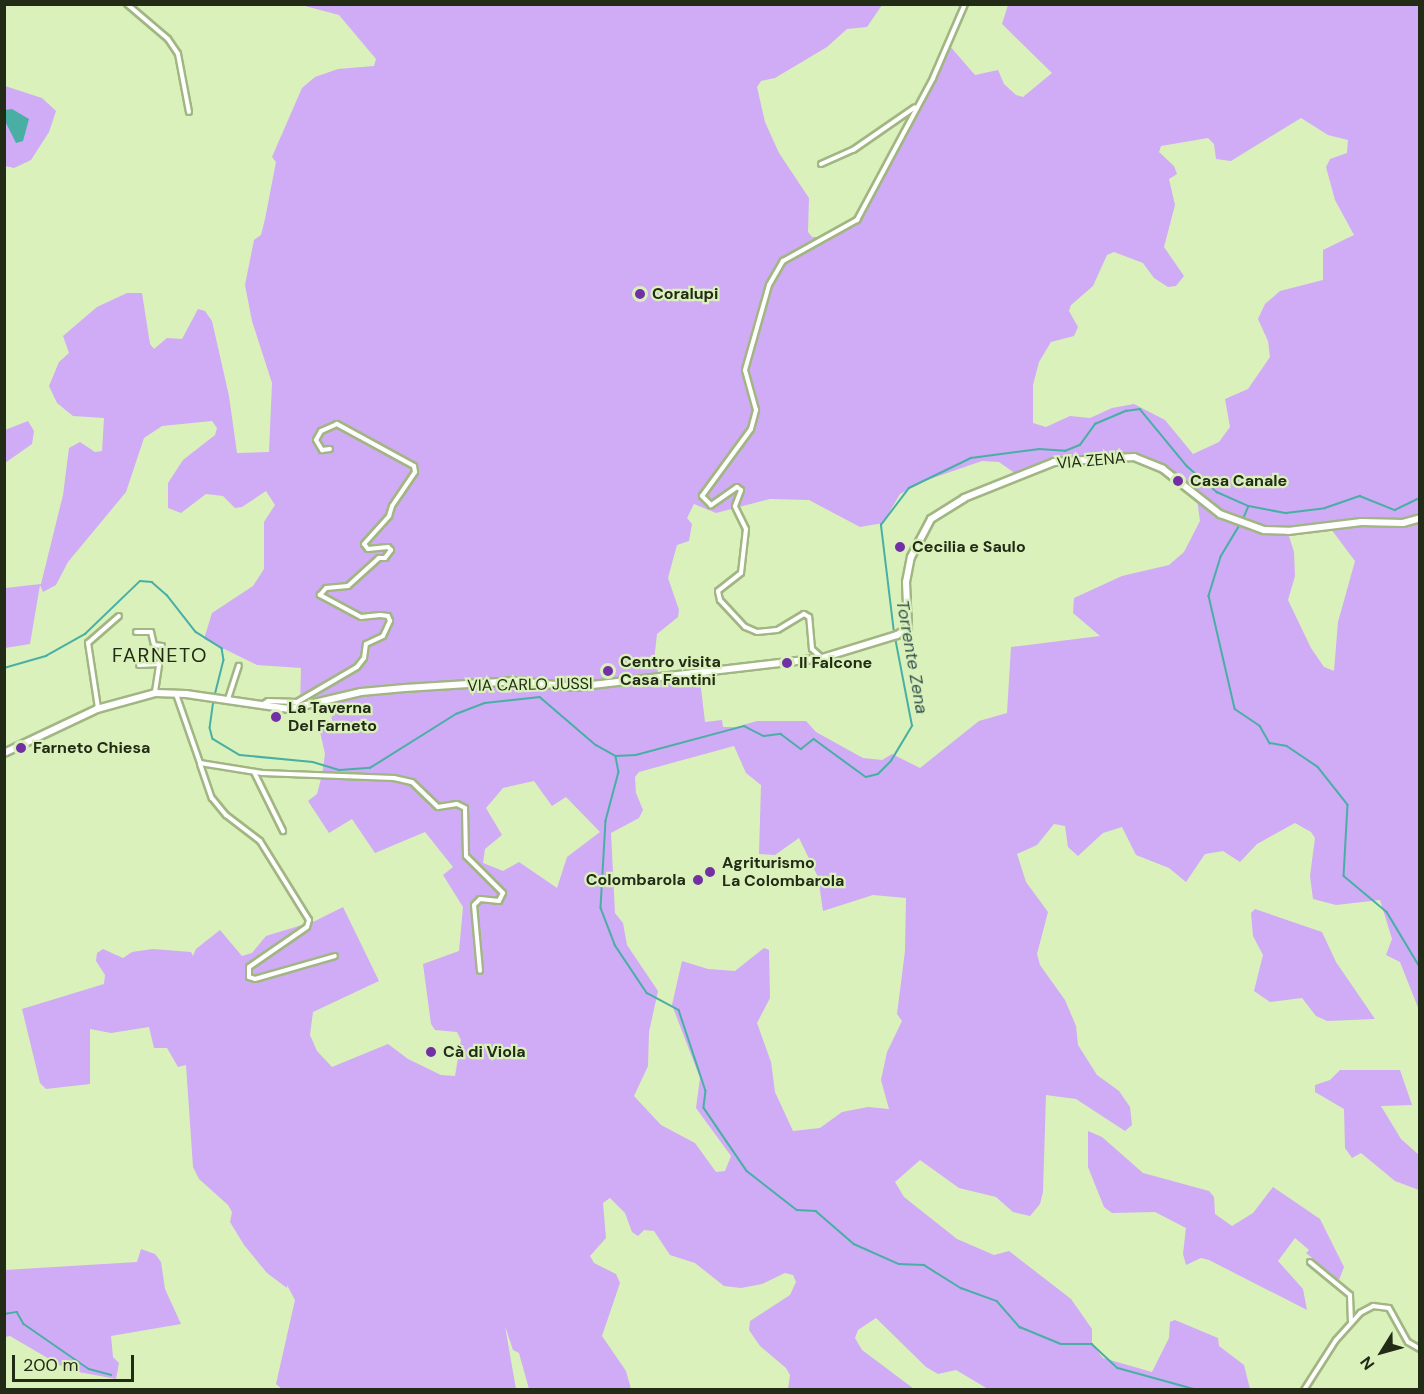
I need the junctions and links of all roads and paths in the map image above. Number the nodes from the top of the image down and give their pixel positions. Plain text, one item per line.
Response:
1 (127, 4) edge
2 (965, 4) edge
3 (915, 107) junction
4 (189, 112) dead end
5 (821, 164) dead end
6 (330, 449) dead end
7 (1419, 518) edge
8 (119, 616) dead end
9 (136, 632) dead end
10 (890, 636) joint
11 (822, 658) junction
12 (159, 664) junction
13 (139, 665) dead end
14 (239, 666) dead end
15 (155, 693) junction
16 (176, 693) junction
17 (226, 699) junction
18 (259, 707) junction
19 (99, 708) junction
20 (4, 753) edge
21 (200, 763) junction
22 (254, 772) junction
23 (283, 831) dead end
24 (335, 956) dead end
25 (480, 971) dead end
26 (1310, 1262) dead end
27 (1350, 1322) junction
28 (1419, 1349) edge
29 (1304, 1389) edge

1 - 4 street
2 - 3 street
3 - 5 street
3 - 11 street
6 - 18 street
7 - 10 street, VIA ZENA
8 - 19 street
9 - 12 street
10 - 11 street, VIA CARLO JUSSI
11 - 18 street, VIA CARLO JUSSI
12 - 13 street
12 - 15 street
14 - 17 street
15 - 16 street, VIA CARLO JUSSI
15 - 19 street, VIA CARLO JUSSI
16 - 17 street, VIA CARLO JUSSI
16 - 21 street
17 - 18 street, VIA CARLO JUSSI
19 - 20 street, VIA CARLO JUSSI
21 - 22 street
21 - 24 street
22 - 23 street
22 - 25 street
26 - 27 street
27 - 28 street
27 - 29 street

